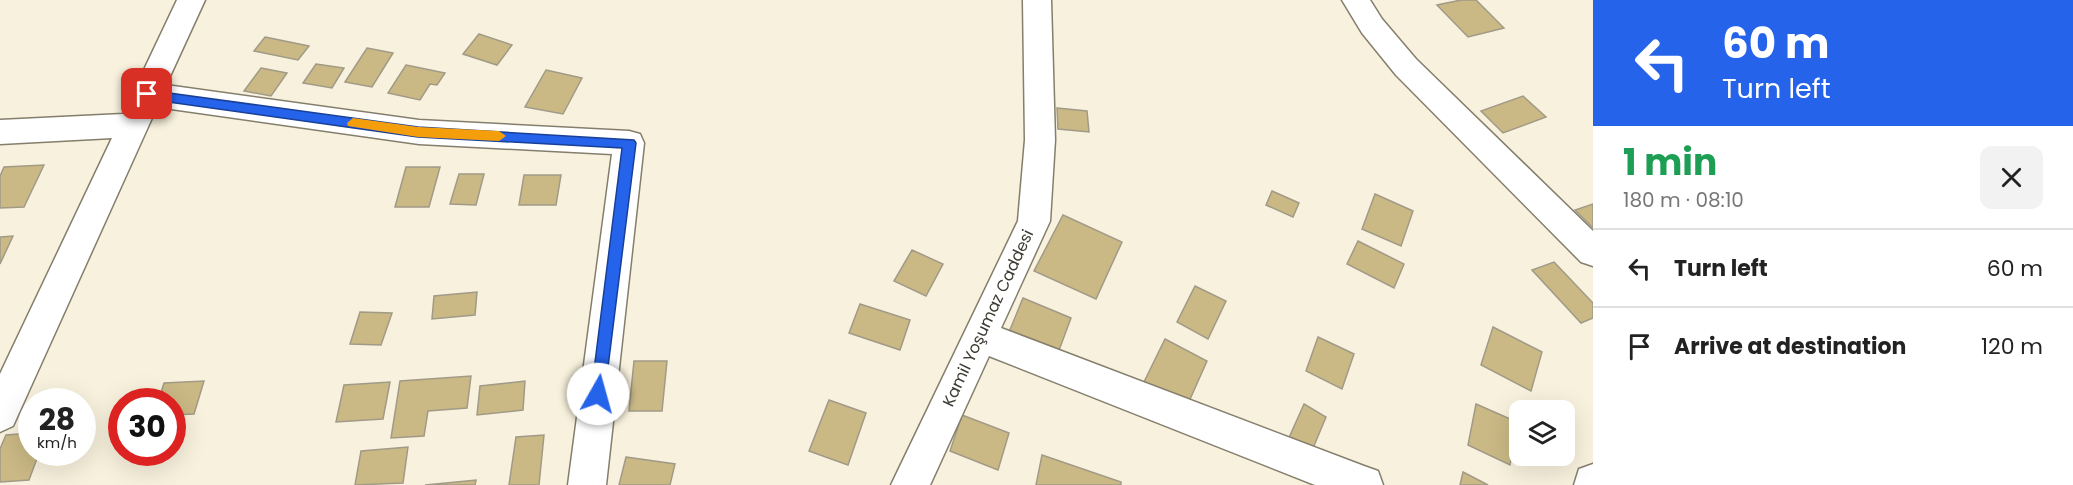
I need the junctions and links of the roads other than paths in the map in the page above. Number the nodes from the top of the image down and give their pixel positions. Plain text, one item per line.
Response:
1 (191, 0) edge
2 (1037, 0) edge
3 (1356, 0) edge
4 (147, 94) junction
5 (134, 125) junction
6 (0, 132) edge
7 (1593, 252) edge
8 (979, 336) junction
9 (0, 414) edge
10 (587, 485) edge
11 (910, 485) edge
12 (1364, 485) edge

1 - 4 street
2 - 8 street, Kamil Yoşumaz Caddesi
3 - 7 street
4 - 5 street
4 - 10 street
5 - 6 street
5 - 9 street
8 - 11 street, Kamil Yoşumaz Caddesi
8 - 12 street

